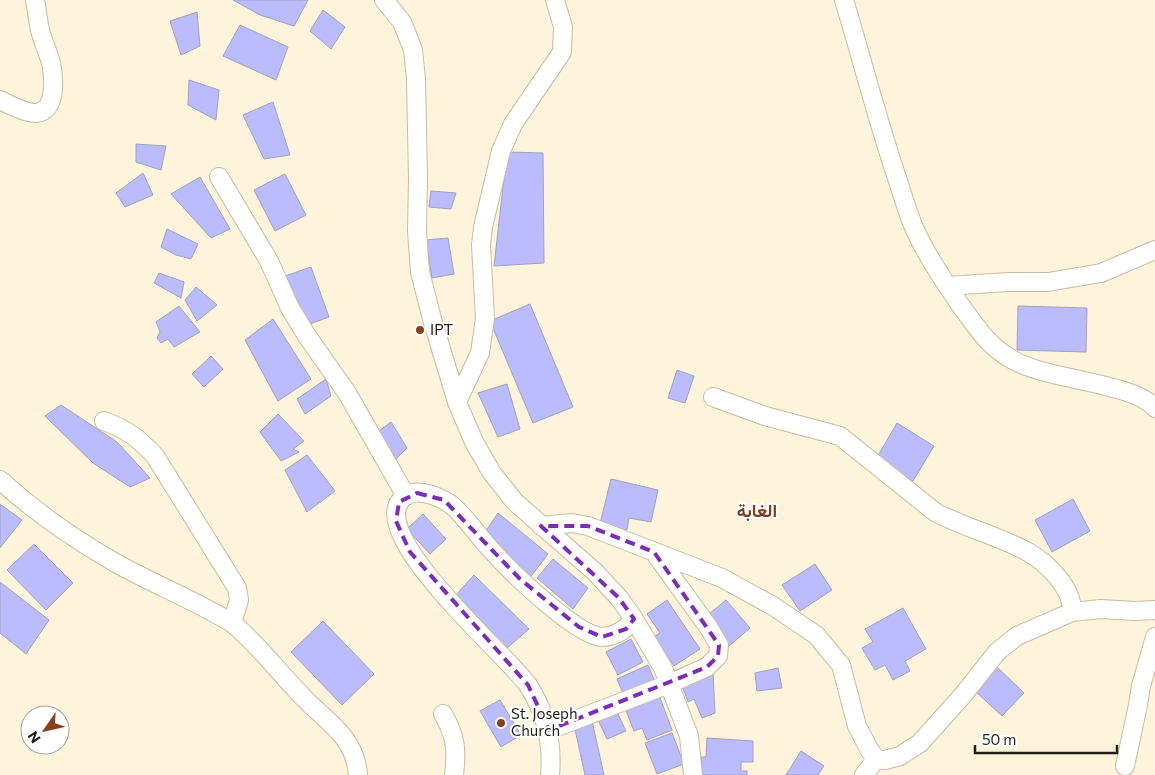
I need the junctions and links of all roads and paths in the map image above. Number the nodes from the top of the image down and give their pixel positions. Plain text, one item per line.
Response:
1 (35, 0) edge
2 (384, 0) edge
3 (554, 0) edge
4 (844, 0) edge
5 (0, 100) edge
6 (219, 177) dead end
7 (1155, 250) edge
8 (948, 286) junction
9 (713, 397) dead end
10 (457, 402) junction
11 (1153, 403) edge
12 (104, 421) dead end
13 (0, 480) edge
14 (406, 496) junction
15 (541, 526) junction
16 (654, 552) junction
17 (1155, 610) edge
18 (1072, 612) junction
19 (634, 619) junction
20 (232, 623) junction
21 (1155, 637) edge
22 (669, 684) junction
23 (443, 714) dead end
24 (549, 730) junction
25 (876, 759) junction
26 (1125, 766) dead end
27 (358, 775) edge
28 (454, 775) edge
29 (550, 775) edge
30 (693, 775) edge
31 (864, 775) edge

1 - 5 street
2 - 10 street
3 - 10 street
4 - 8 street
6 - 14 street
7 - 8 street
8 - 11 street
9 - 18 street
10 - 15 street
12 - 20 street
13 - 20 street
14 - 19 street
14 - 24 street
15 - 16 street
15 - 19 street
16 - 22 street
16 - 25 street
17 - 18 street
18 - 25 street
19 - 22 street
20 - 27 street
21 - 26 street
22 - 24 street
22 - 30 street
23 - 28 street
24 - 29 street
25 - 31 street

